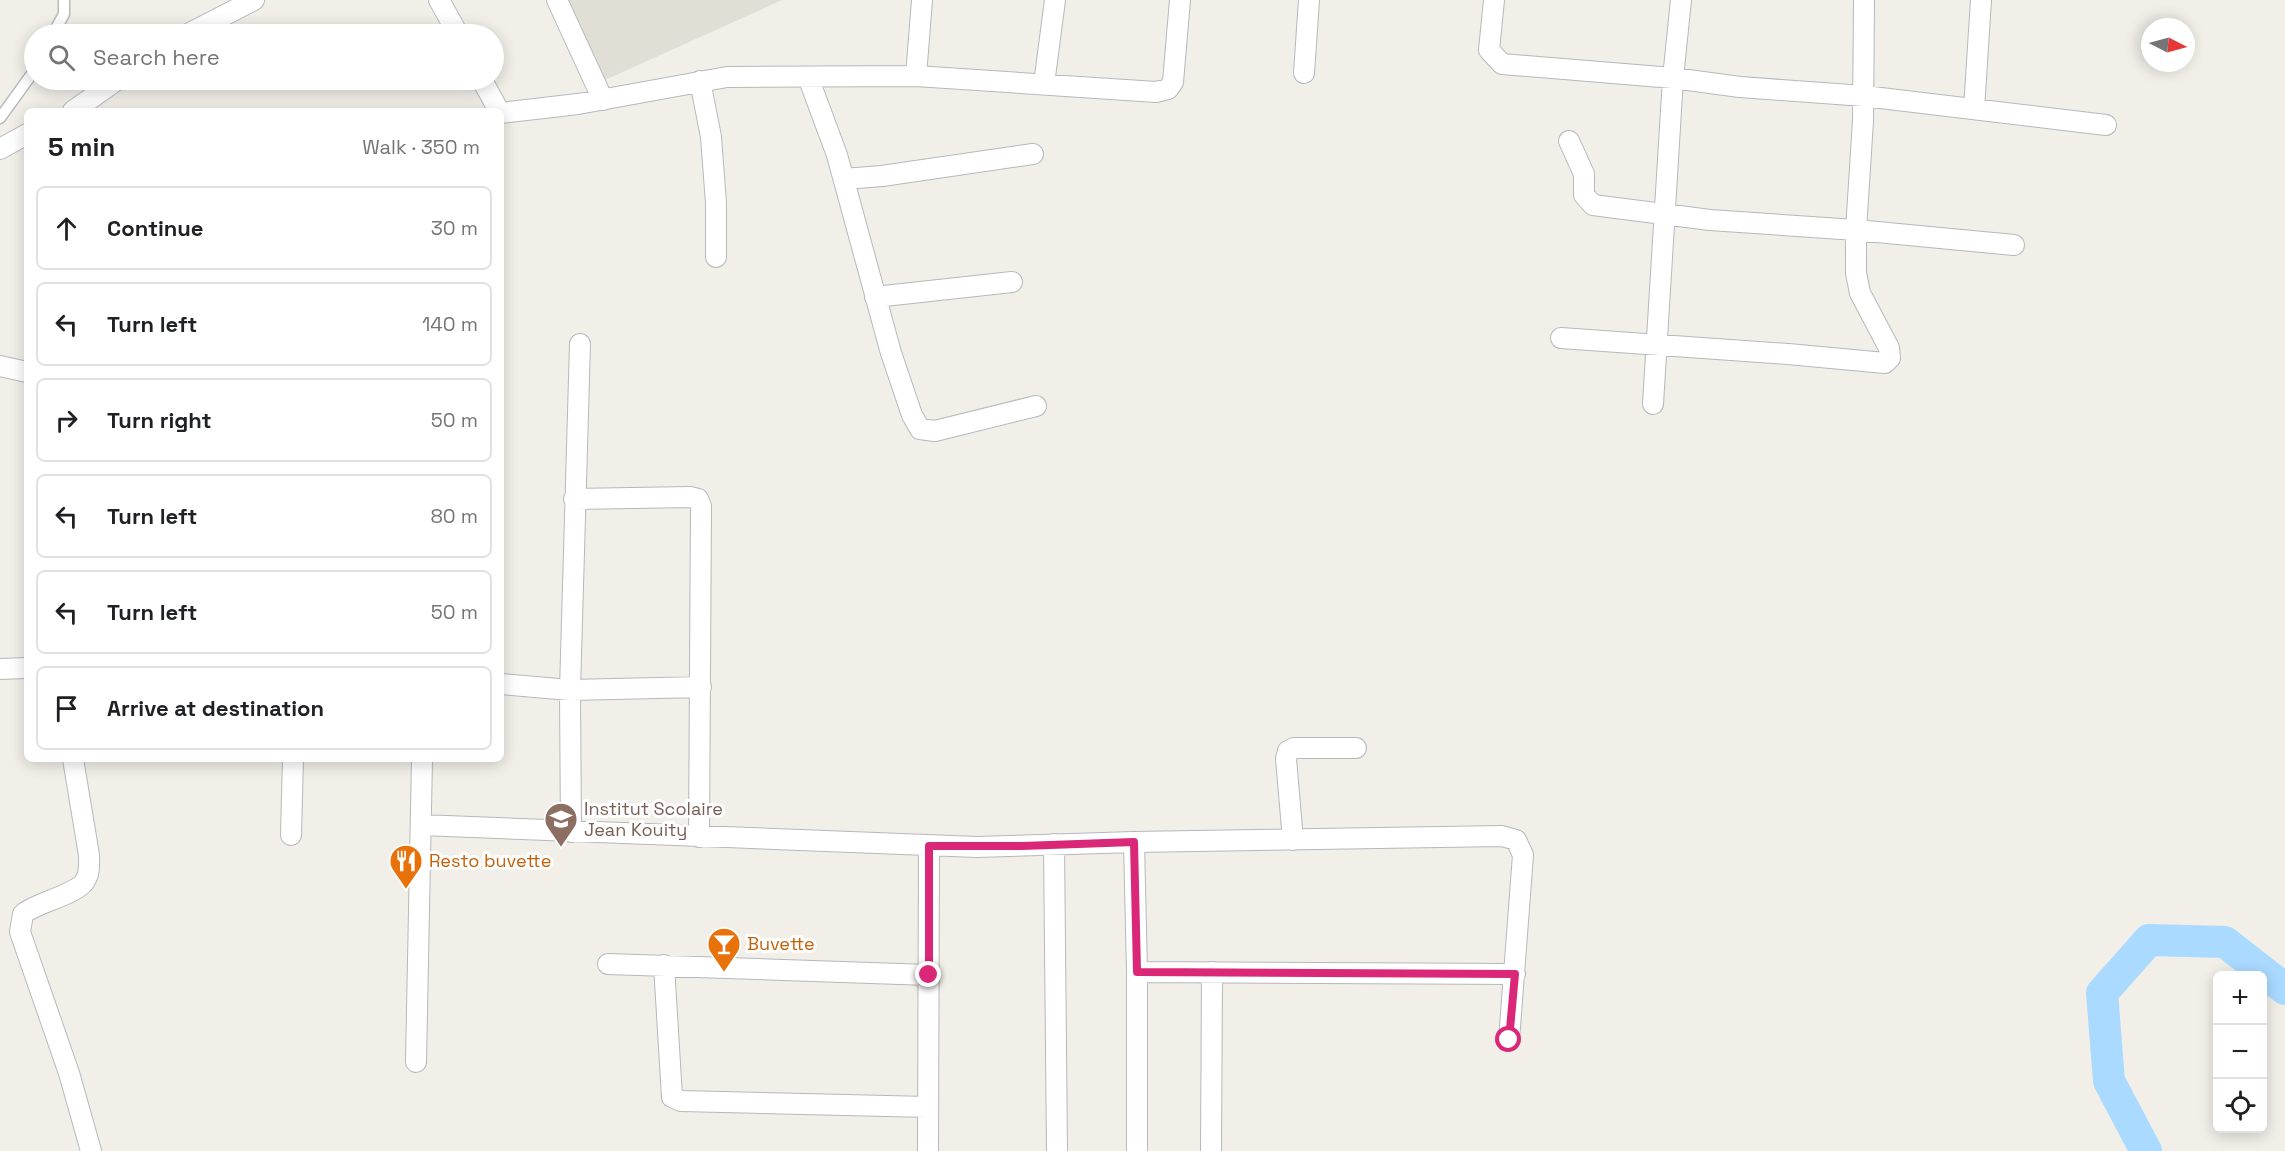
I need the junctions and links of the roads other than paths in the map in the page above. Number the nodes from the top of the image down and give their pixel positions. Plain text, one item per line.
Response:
1 (64, 0) edge
2 (254, 0) edge
3 (440, 0) edge
4 (557, 0) edge
5 (922, 0) edge
6 (1054, 0) edge
7 (1180, 0) edge
8 (1309, 0) edge
9 (1494, 0) edge
10 (1681, 0) edge
11 (1864, 0) edge
12 (1981, 0) edge
13 (58, 24) edge
14 (207, 24) edge
15 (453, 24) edge
16 (1304, 73) dead end
17 (916, 76) junction
18 (808, 77) junction
19 (1673, 78) junction
20 (700, 81) junction
21 (24, 84) edge
22 (1044, 84) junction
23 (103, 90) edge
24 (488, 90) edge
25 (1864, 96) junction
26 (603, 100) junction
27 (77, 108) edge
28 (498, 108) edge
29 (1974, 109) junction
30 (504, 112) edge
31 (0, 118) edge
32 (2106, 125) dead end
33 (24, 135) edge
34 (1569, 141) dead end
35 (0, 149) edge
36 (1033, 154) dead end
37 (844, 179) junction
38 (1665, 215) junction
39 (1857, 230) junction
40 (2014, 245) dead end
41 (716, 257) dead end
42 (1012, 282) dead end
43 (875, 297) junction
44 (1561, 338) dead end
45 (580, 344) dead end
46 (1656, 345) junction
47 (0, 366) edge
48 (24, 371) edge
49 (1653, 404) dead end
50 (1036, 406) dead end
51 (574, 499) junction
52 (24, 668) edge
53 (0, 669) edge
54 (504, 684) edge
55 (701, 687) junction
56 (570, 690) junction
57 (1356, 748) dead end
58 (74, 762) edge
59 (293, 762) edge
60 (422, 762) edge
61 (421, 825) junction
62 (571, 832) junction
63 (291, 835) dead end
64 (699, 837) junction
65 (1293, 840) junction
66 (1134, 842) junction
67 (1054, 844) junction
68 (929, 846) junction
69 (608, 964) dead end
70 (664, 965) junction
71 (1137, 972) junction
72 (1212, 972) junction
73 (1515, 974) junction
74 (929, 975) junction
75 (1509, 1040) dead end
76 (416, 1062) dead end
77 (928, 1107) junction
78 (92, 1151) edge
79 (928, 1151) edge
80 (1057, 1151) edge
81 (1137, 1151) edge
82 (1211, 1151) edge

1 - 13 lane
2 - 14 street
3 - 15 street
4 - 26 street
5 - 17 street
6 - 22 street
7 - 22 street
8 - 16 street
9 - 19 street
10 - 19 street
11 - 25 street
12 - 29 street
17 - 18 street
17 - 22 street
18 - 20 street
18 - 37 street
19 - 25 street
19 - 38 street
20 - 26 street
20 - 41 street
21 - 31 lane
23 - 27 street
24 - 28 street
25 - 29 street
25 - 39 street
26 - 30 street
29 - 32 street
33 - 35 street
34 - 38 street
36 - 37 street
37 - 43 street
38 - 39 street
38 - 46 street
39 - 40 street
39 - 46 street
42 - 43 street
43 - 50 street
44 - 46 street
45 - 51 street
46 - 49 street
47 - 48 street
51 - 55 street
51 - 56 street
52 - 53 street
54 - 56 street
55 - 56 street
55 - 64 street
56 - 62 street
57 - 65 street
58 - 78 street
59 - 63 street
60 - 61 street
61 - 62 street
61 - 76 street
62 - 64 street
64 - 68 street
65 - 66 street
65 - 73 street
66 - 67 street
66 - 71 street
67 - 68 street
67 - 80 street
68 - 74 street
69 - 70 street
70 - 74 street
70 - 77 street
71 - 72 street
71 - 81 street
72 - 73 street
72 - 82 street
73 - 75 street
74 - 77 street
77 - 79 street

